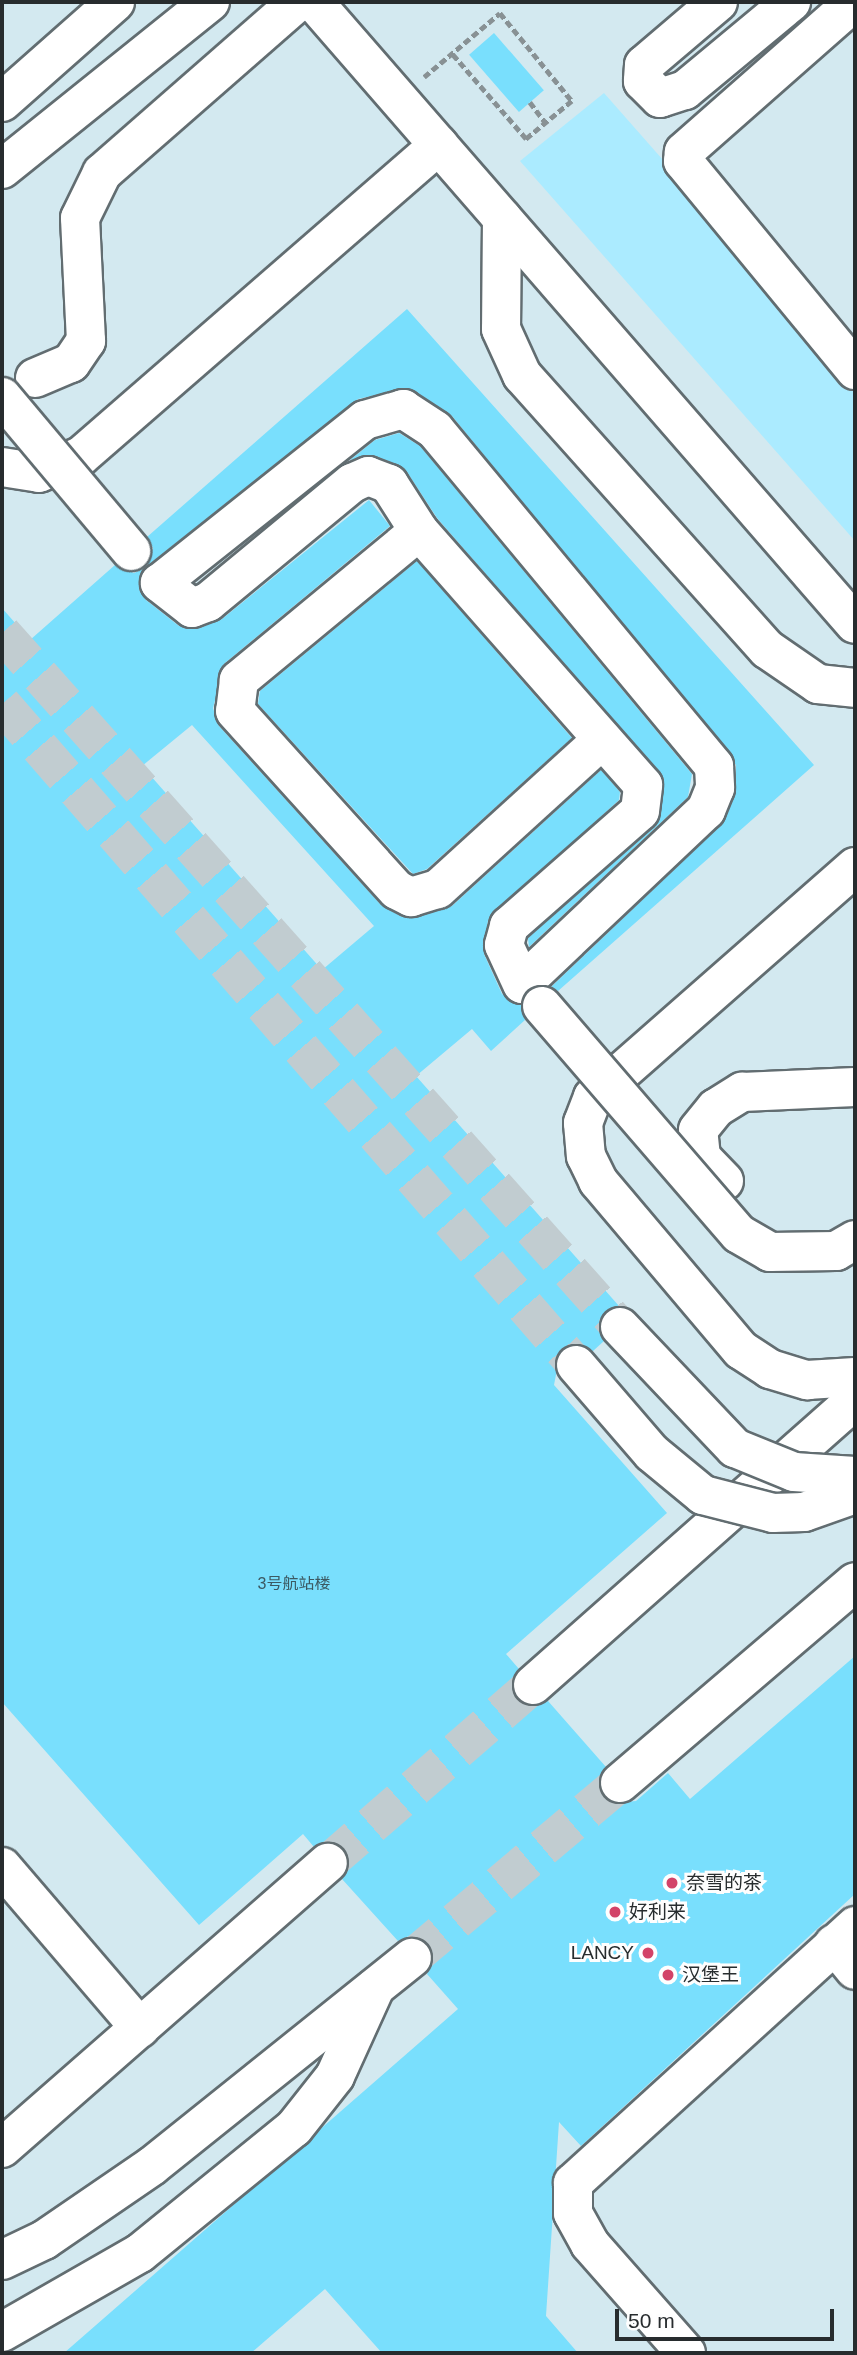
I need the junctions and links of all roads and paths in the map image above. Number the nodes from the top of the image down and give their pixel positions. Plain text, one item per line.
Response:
1 (115, 2) edge
2 (210, 2) edge
3 (297, 2) edge
4 (314, 2) edge
5 (718, 2) edge
6 (791, 2) edge
7 (855, 2) edge
8 (452, 54) junction
9 (423, 78) dead end
10 (2, 102) edge
11 (530, 103) dead end
12 (546, 123) junction
13 (439, 145) junction
14 (9, 164) edge
15 (502, 218) junction
16 (855, 370) edge
17 (35, 379) dead end
18 (2, 397) edge
19 (2, 467) edge
20 (419, 531) junction
21 (131, 551) dead end
22 (855, 624) edge
23 (855, 688) edge
24 (602, 740) junction
25 (855, 867) edge
26 (532, 995) junction
27 (855, 1087) edge
28 (724, 1181) dead end
29 (855, 1240) edge
30 (620, 1326) tunnel mouth
31 (576, 1365) tunnel mouth
32 (855, 1377) edge
33 (855, 1400) edge
34 (855, 1476) edge
35 (855, 1494) edge
36 (855, 1582) edge
37 (533, 1685) tunnel mouth
38 (620, 1783) tunnel mouth
39 (328, 1863) tunnel mouth
40 (2, 1867) edge
41 (848, 1947) edge
42 (412, 1958) tunnel mouth
43 (375, 1988) junction
44 (140, 2028) junction
45 (2, 2148) edge
46 (2, 2260) edge
47 (2, 2332) edge
48 (686, 2353) edge

1 - 10 main road
2 - 14 main road
3 - 17 main road
4 - 13 main road
5 - 6 main road
7 - 16 main road
8 - 9 path
8 - 12 path
8 - 12 path
11 - 12 path
13 - 15 main road
13 - 19 main road
15 - 22 main road
15 - 23 main road
18 - 21 main road, bridge
20 - 24 main road
20 - 24 main road
20 - 26 main road
24 - 26 main road
25 - 32 main road
26 - 29 main road, bridge
27 - 28 main road
30 - 34 main road, bridge
31 - 35 main road, bridge
33 - 37 main road
36 - 38 main road
39 - 44 main road
40 - 44 main road
41 - 48 main road
42 - 43 main road
43 - 46 main road
43 - 47 main road
44 - 45 main road

